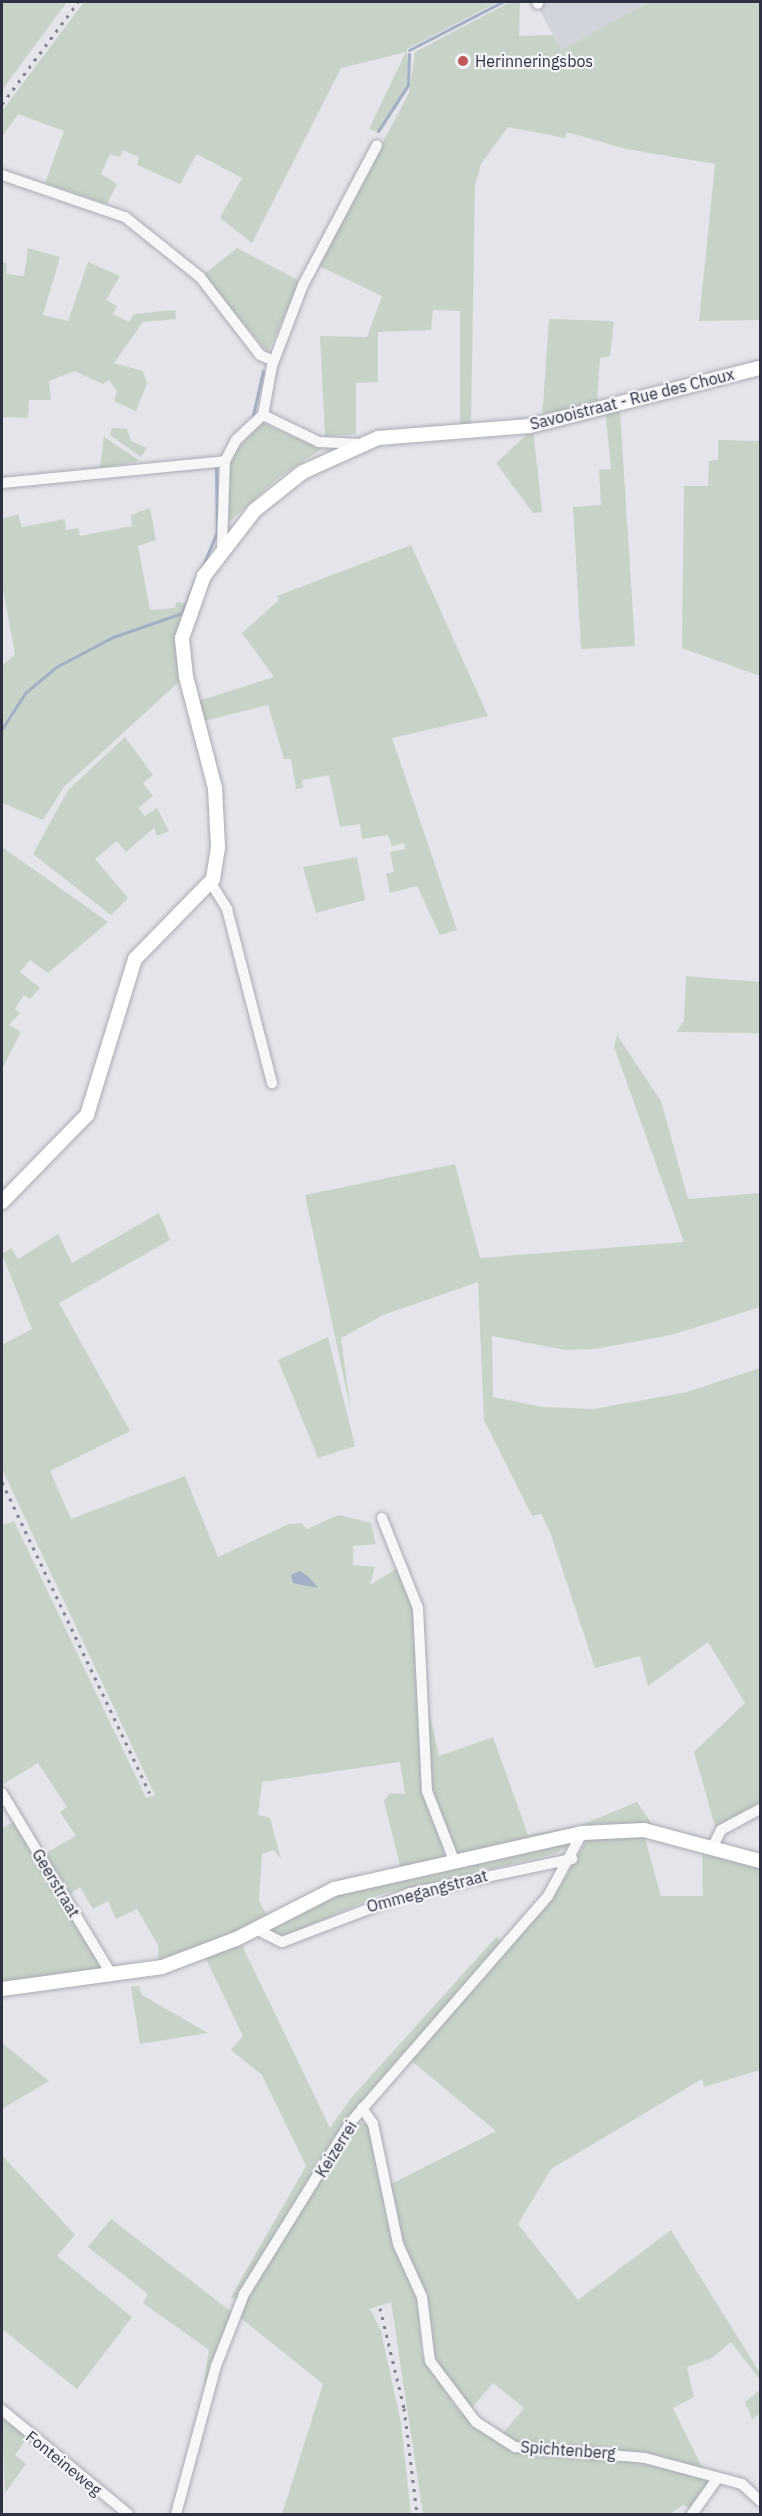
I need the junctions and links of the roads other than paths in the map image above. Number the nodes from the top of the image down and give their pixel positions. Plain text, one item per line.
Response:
1 (377, 145) dead end
2 (2, 175) edge
3 (274, 361) junction
4 (760, 368) edge
5 (263, 415) junction
6 (361, 444) junction
7 (225, 461) junction
8 (2, 483) edge
9 (222, 546) junction
10 (211, 883) junction
11 (272, 1083) dead end
12 (2, 1202) edge
13 (382, 1518) dead end
14 (2, 1793) edge
15 (760, 1809) edge
16 (582, 1833) junction
17 (713, 1846) junction
18 (572, 1859) junction
19 (760, 1860) edge
20 (455, 1863) junction
21 (256, 1929) junction
22 (111, 1974) junction
23 (2, 1989) edge
24 (362, 2108) junction
25 (2, 2410) edge
26 (717, 2479) junction
27 (760, 2501) edge
28 (128, 2514) edge
29 (176, 2514) edge
30 (692, 2514) edge

1 - 3 street
2 - 3 street
3 - 5 street
4 - 6 main road, Savooistraat - Rue des Choux
5 - 6 street, Savooistraat - Rue des Choux
5 - 7 street
6 - 9 main road, Savooistraat - Rue des Choux
7 - 8 street
7 - 9 street, Savooistraat - Rue des Choux
9 - 10 main road, Savooistraat - Rue des Choux
10 - 11 street
10 - 12 main road
13 - 20 street
14 - 22 street, Geerstraat
15 - 17 street
16 - 17 main road
16 - 18 street, Keizerrei
16 - 20 main road
17 - 19 main road
18 - 21 street, Ommegangstraat
18 - 24 street, Keizerrei
20 - 21 main road
21 - 22 main road
22 - 23 main road
24 - 26 street, Spichtenberg
24 - 29 street, Keizerrei
25 - 28 street, Fonteineweg
26 - 27 street, Spichtenberg
26 - 30 street

